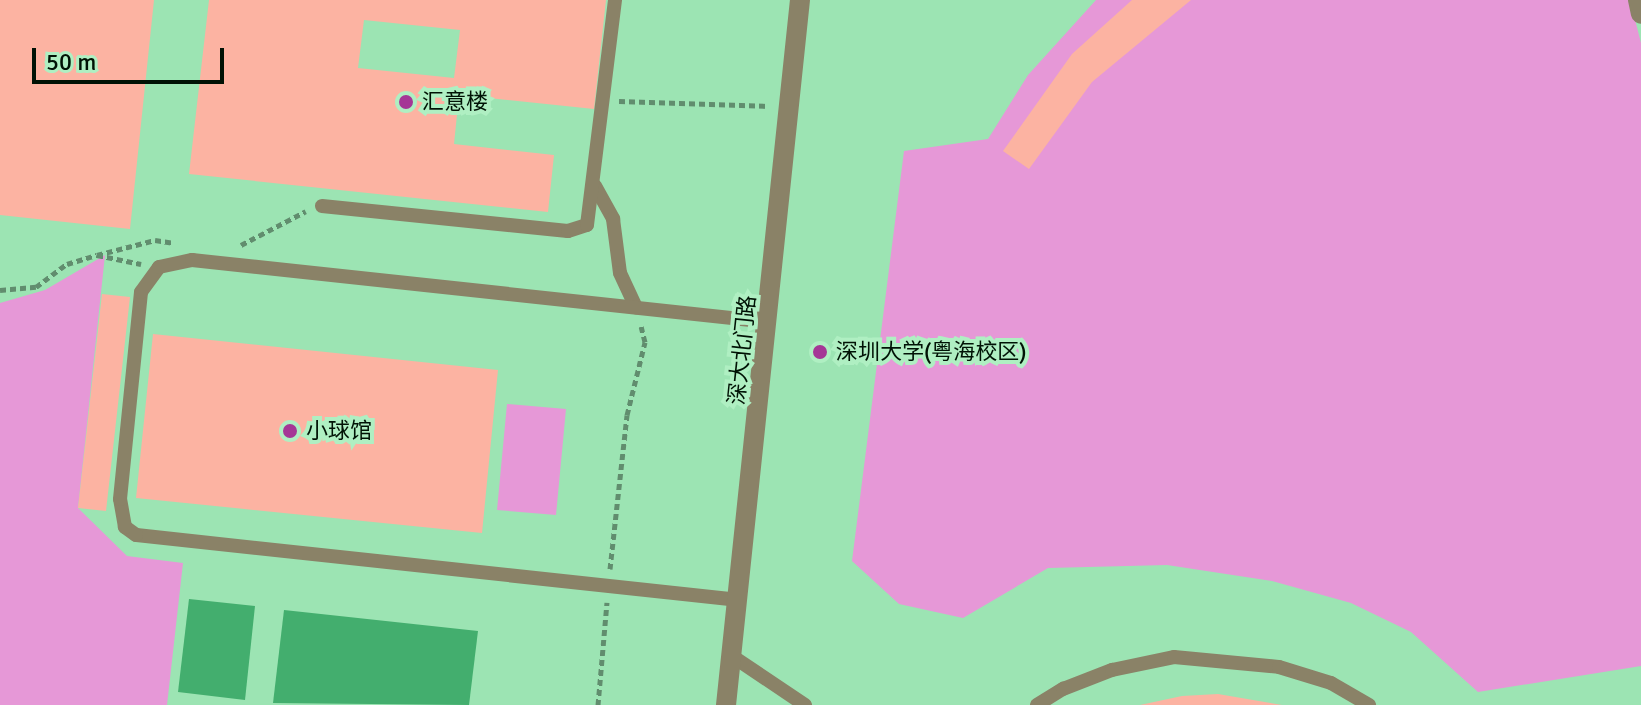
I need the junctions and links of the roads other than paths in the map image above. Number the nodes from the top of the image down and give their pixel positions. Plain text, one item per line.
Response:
1 (615, 0) edge
2 (800, 0) edge
3 (1638, 0) edge
4 (1641, 14) edge
5 (595, 186) junction
6 (322, 206) road end
7 (636, 308) junction
8 (769, 322) junction
9 (739, 600) junction
10 (732, 656) junction
11 (726, 705) edge
12 (805, 705) edge
13 (1037, 705) edge
14 (1369, 705) edge

1 - 5 lane
2 - 8 street, 深大北门路
3 - 4 street
5 - 6 lane
5 - 7 lane
7 - 8 lane
7 - 9 lane
8 - 9 street, 深大北门路
9 - 10 street, 深大北门路
10 - 11 street, 深大北门路
10 - 12 lane
13 - 14 lane

